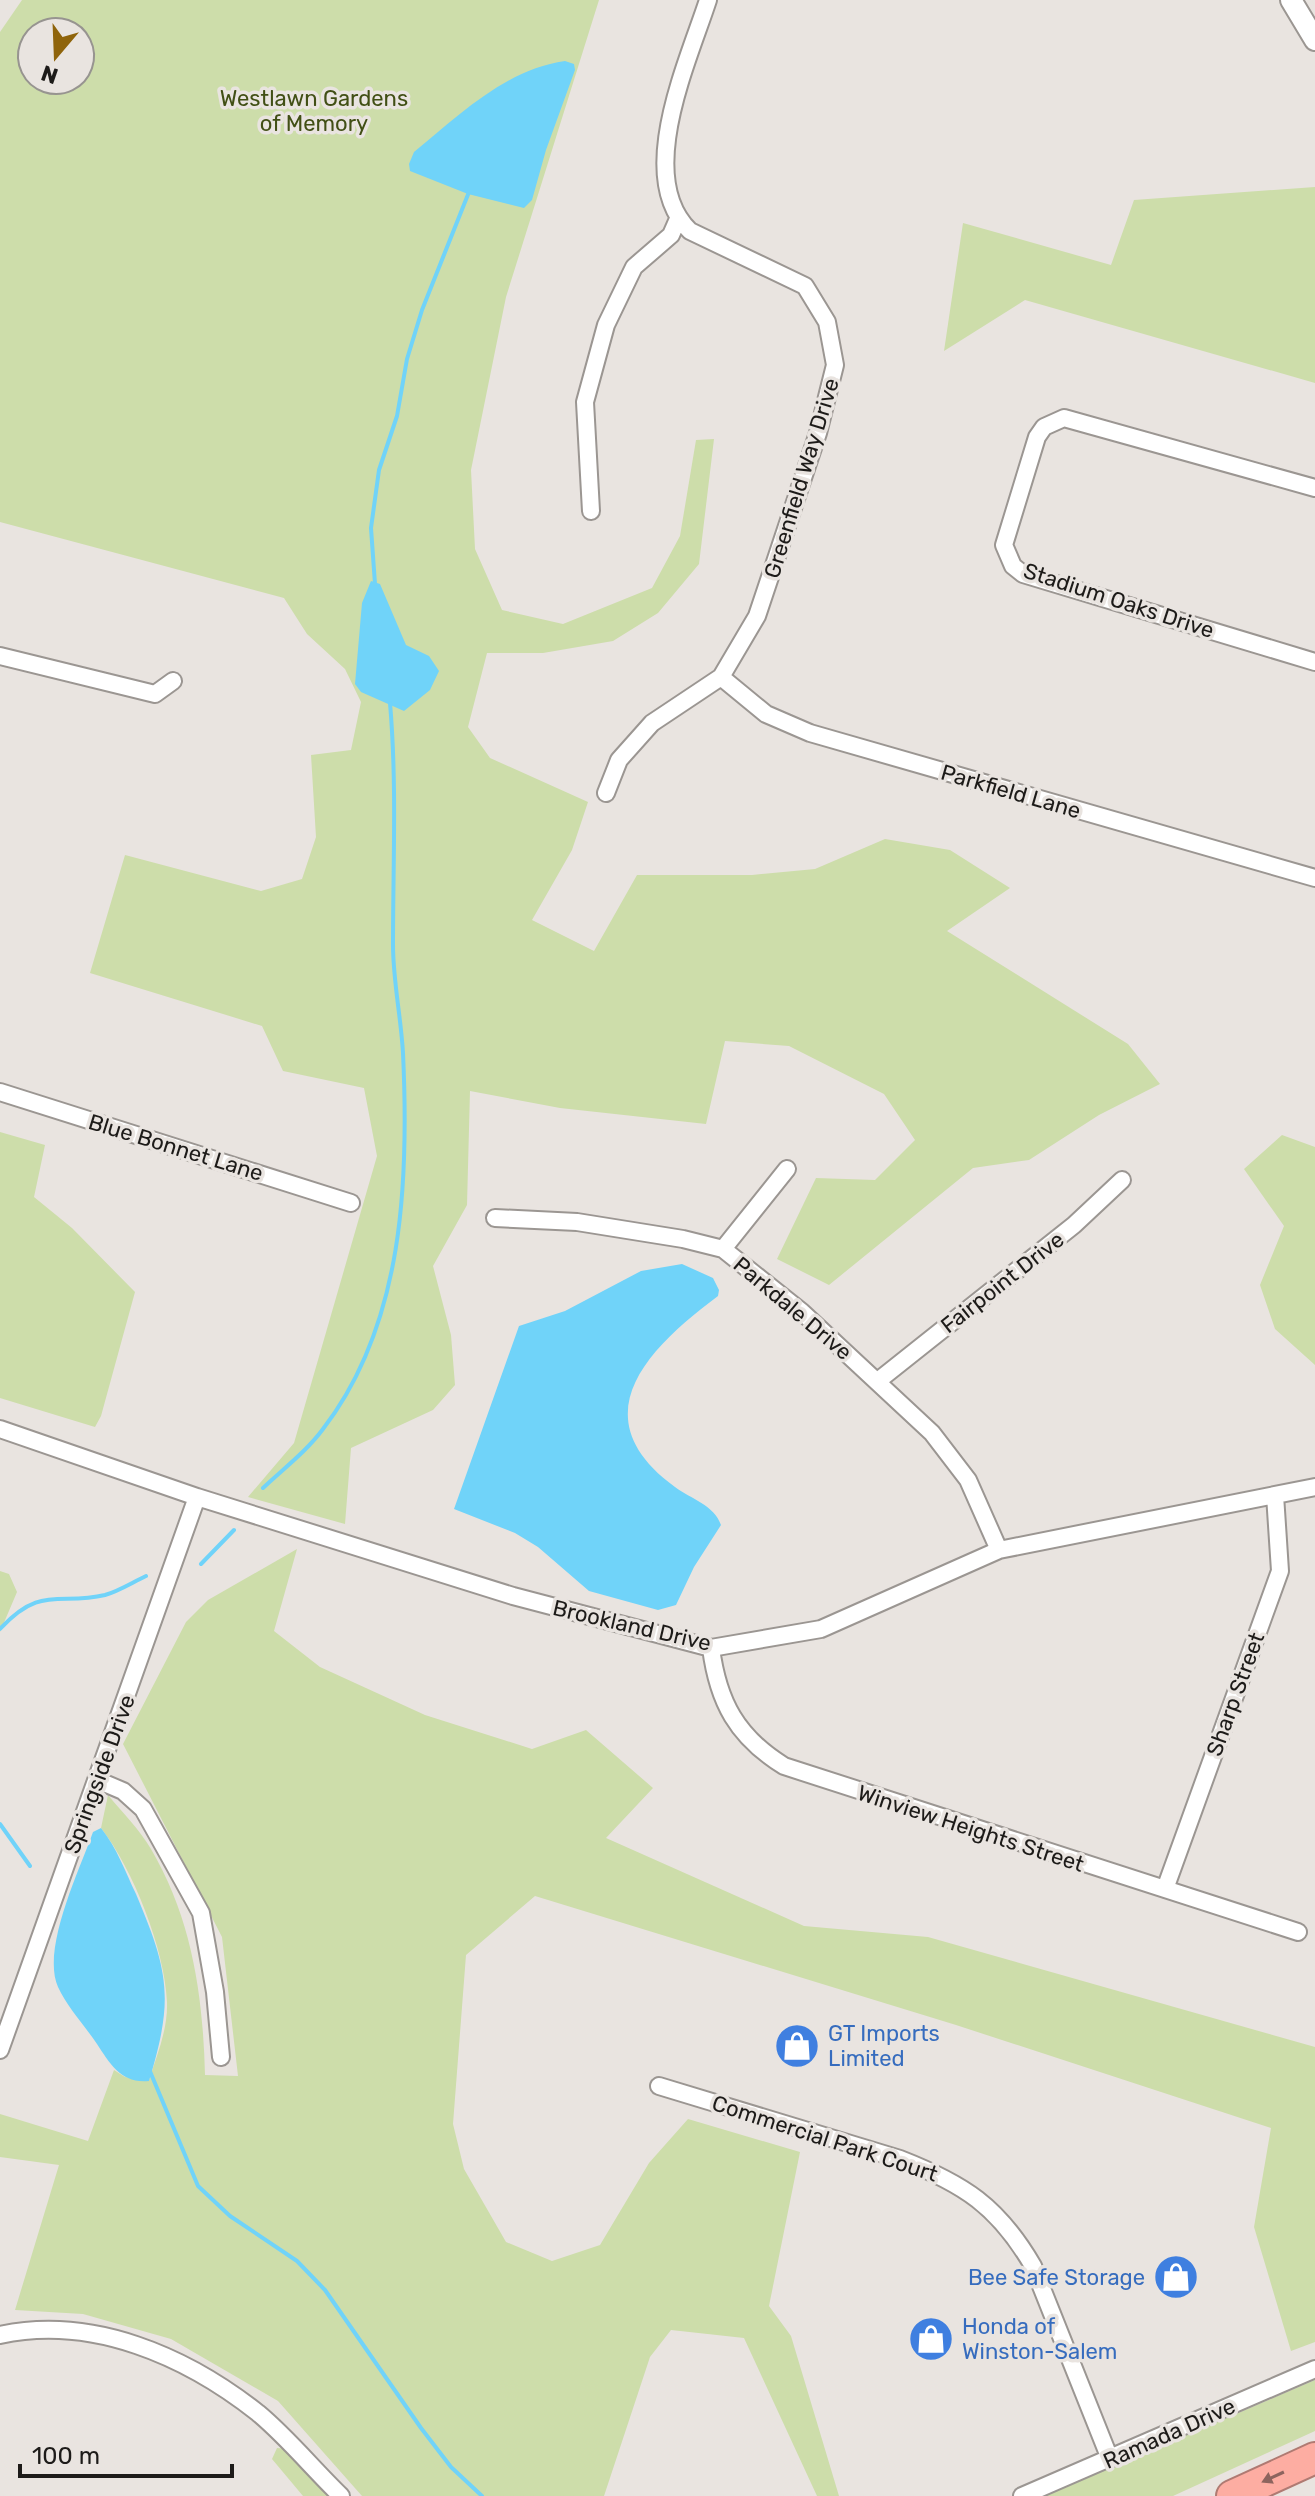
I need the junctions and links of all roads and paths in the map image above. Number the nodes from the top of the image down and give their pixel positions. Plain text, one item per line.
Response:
1 (708, 0) edge
2 (1292, 0) edge
3 (1315, 40) edge
4 (678, 219) junction
5 (1315, 488) edge
6 (591, 511) dead end
7 (0, 656) edge
8 (1315, 662) edge
9 (721, 677) junction
10 (173, 681) dead end
11 (606, 793) dead end
12 (1315, 878) edge
13 (0, 1092) edge
14 (787, 1169) dead end
15 (1122, 1180) dead end
16 (351, 1203) dead end
17 (495, 1218) dead end
18 (723, 1249) junction
19 (879, 1380) junction
20 (0, 1429) edge
21 (1315, 1487) edge
22 (1275, 1495) junction
23 (197, 1497) junction
24 (999, 1550) junction
25 (711, 1648) junction
26 (97, 1780) junction
27 (1165, 1889) junction
28 (1298, 1932) dead end
29 (0, 2050) edge
30 (221, 2057) dead end
31 (659, 2086) dead end
32 (0, 2335) edge
33 (1315, 2369) edge
34 (1315, 2458) edge
35 (1110, 2459) junction
36 (341, 2496) edge
37 (1022, 2496) edge
38 (1232, 2496) edge

1 - 4 street
2 - 3 street
4 - 6 street
4 - 9 street, Greenfield Way Drive
5 - 8 street, Stadium Oaks Drive
7 - 10 street
9 - 11 street, Greenfield Way Drive
9 - 12 street, Parkfield Lane
13 - 16 street, Blue Bonnet Lane
14 - 18 street
15 - 19 street, Fairpoint Drive
17 - 18 street, Parkdale Drive
18 - 19 street, Parkdale Drive
19 - 24 street, Parkdale Drive
20 - 23 street, Brookland Drive
21 - 22 street, Brookland Drive
22 - 24 street, Brookland Drive
22 - 27 street, Sharp Street
23 - 25 street, Brookland Drive
23 - 26 street, Springside Drive
24 - 25 street, Brookland Drive
25 - 27 street, Winview Heights Street
26 - 29 street, Springside Drive
26 - 30 street
27 - 28 street, Winview Heights Street
31 - 35 street, Commercial Park Court
32 - 36 street
33 - 35 street, Ramada Drive
34 -> 38 highway
35 - 37 street, Ramada Drive

